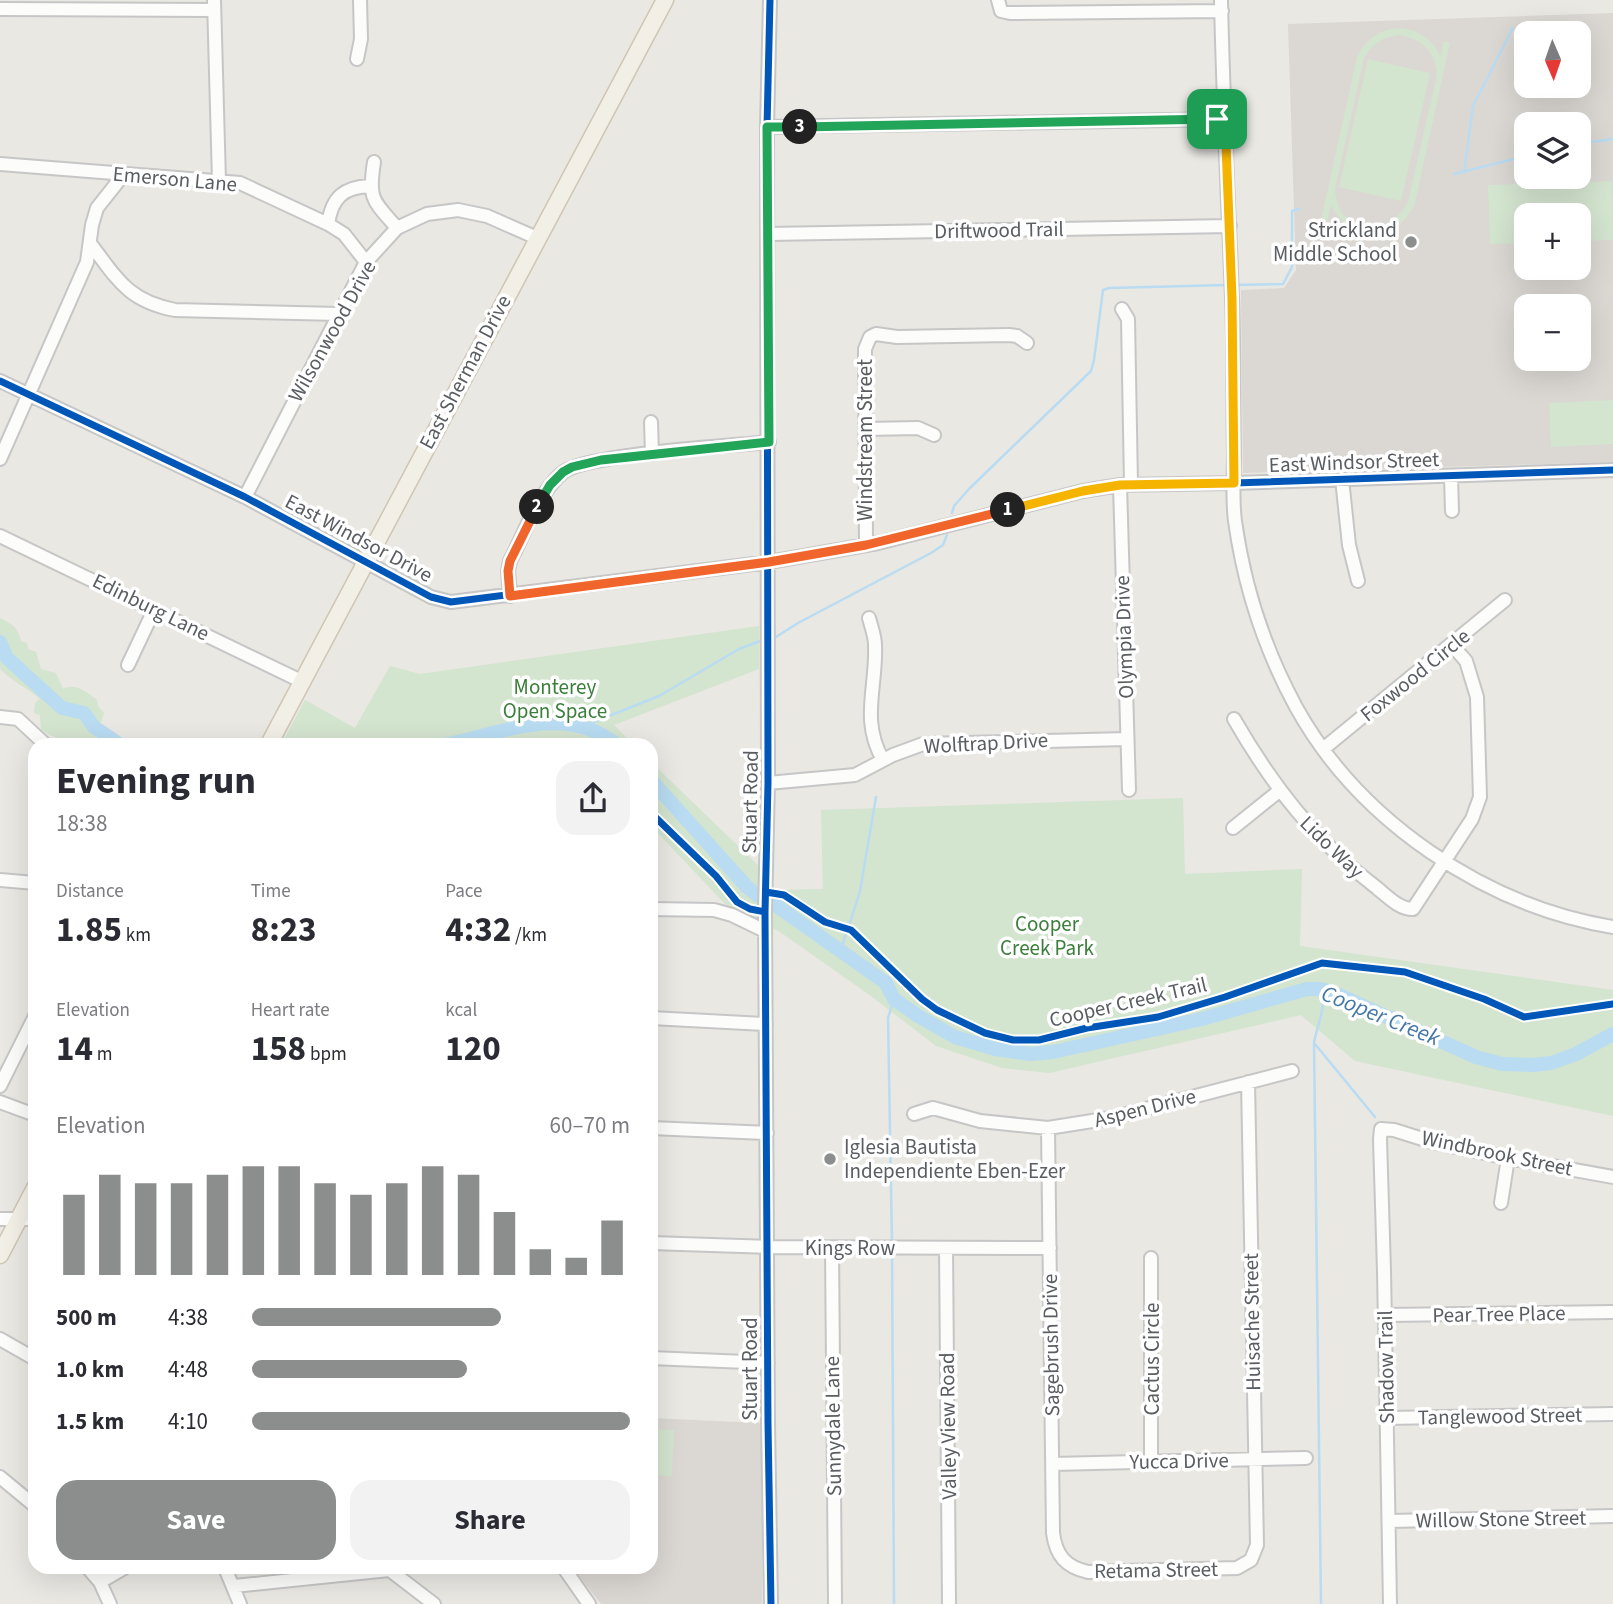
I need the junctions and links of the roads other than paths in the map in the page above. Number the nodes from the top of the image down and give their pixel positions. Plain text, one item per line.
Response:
1 (359, 0) edge
2 (665, 0) edge
3 (770, 0) edge
4 (998, 0) edge
5 (82, 5) edge
6 (214, 5) edge
7 (1104, 6) edge
8 (1221, 6) edge
9 (0, 9) edge
10 (357, 59) dead end
11 (1225, 119) junction
12 (767, 127) junction
13 (374, 162) dead end
14 (0, 164) edge
15 (124, 174) junction
16 (219, 181) junction
17 (370, 186) junction
18 (328, 224) junction
19 (1230, 226) junction
20 (397, 228) junction
21 (768, 234) junction
22 (537, 238) junction
23 (90, 243) junction
24 (366, 262) junction
25 (1122, 309) dead end
26 (338, 314) junction
27 (1027, 343) dead end
28 (0, 381) edge
29 (29, 394) junction
30 (651, 422) dead end
31 (865, 429) junction
32 (934, 435) dead end
33 (769, 442) junction
34 (652, 454) junction
35 (0, 459) edge
36 (1613, 470) edge
37 (1451, 476) junction
38 (1342, 479) junction
39 (1234, 483) junction
40 (1126, 484) junction
41 (244, 497) junction
42 (1452, 511) dead end
43 (0, 536) edge
44 (866, 545) junction
45 (366, 562) junction
46 (769, 562) junction
47 (1358, 581) dead end
48 (510, 596) junction
49 (1505, 600) dead end
50 (155, 610) junction
51 (869, 618) dead end
52 (1452, 645) junction
53 (128, 665) dead end
54 (302, 681) junction
55 (0, 717) edge
56 (1234, 719) dead end
57 (38, 738) edge
58 (272, 738) edge
59 (1127, 738) junction
60 (1324, 749) junction
61 (883, 760) junction
62 (768, 783) junction
63 (1129, 790) dead end
64 (1279, 791) junction
65 (1233, 828) dead end
66 (1445, 861) junction
67 (0, 880) edge
68 (28, 882) edge
69 (658, 906) edge
70 (1613, 927) edge
71 (765, 931) junction
72 (658, 1018) edge
73 (766, 1024) junction
74 (28, 1030) edge
75 (1292, 1072) dead end
76 (1248, 1082) junction
77 (0, 1086) edge
78 (0, 1102) edge
79 (28, 1112) edge
80 (914, 1114) dead end
81 (658, 1128) edge
82 (1048, 1128) junction
83 (1381, 1129) joint
84 (767, 1132) junction
85 (1508, 1158) junction
86 (1613, 1177) edge
87 (1501, 1203) dead end
88 (0, 1219) edge
89 (27, 1219) edge
90 (658, 1243) edge
91 (768, 1247) junction
92 (832, 1248) junction
93 (946, 1248) junction
94 (1050, 1248) junction
95 (0, 1255) edge
96 (1151, 1258) dead end
97 (1613, 1312) edge
98 (1385, 1315) junction
99 (0, 1339) edge
100 (28, 1355) edge
101 (658, 1359) edge
102 (768, 1363) junction
103 (1613, 1414) edge
104 (1387, 1418) junction
105 (1306, 1458) dead end
106 (1151, 1460) junction
107 (1254, 1460) junction
108 (1053, 1464) junction
109 (0, 1477) edge
110 (28, 1500) edge
111 (1613, 1517) edge
112 (1388, 1521) junction
113 (1063, 1560) joint
114 (1251, 1560) joint
115 (93, 1574) edge
116 (114, 1574) edge
117 (228, 1574) edge
118 (343, 1574) edge
119 (395, 1574) edge
120 (568, 1574) edge
121 (100, 1582) junction
122 (234, 1586) junction
123 (110, 1604) edge
124 (240, 1604) edge
125 (434, 1604) edge
126 (589, 1604) edge
127 (771, 1604) edge
128 (835, 1604) edge
129 (949, 1604) edge
130 (1390, 1604) edge

1 - 10 street
2 - 22 main road, East Sherman Drive
3 - 12 street, Stuart Road
4 - 7 street
5 - 6 street
5 - 9 street
6 - 16 street
7 - 8 street
8 - 11 street
11 - 12 street
11 - 19 street
12 - 21 street, Stuart Road
13 - 17 street
14 - 15 street, Emerson Lane
15 - 16 street, Emerson Lane
15 - 23 street
16 - 18 street, Emerson Lane
17 - 18 street
17 - 20 street
18 - 24 street, Emerson Lane
19 - 21 street, Driftwood Trail
19 - 39 street
20 - 22 street, Wilsonwood Drive
20 - 24 street, Wilsonwood Drive
21 - 33 street, Stuart Road
22 - 45 main road, East Sherman Drive
23 - 26 street
23 - 29 street
24 - 26 street, Wilsonwood Drive
25 - 40 street, Olympia Drive
26 - 41 street, Wilsonwood Drive
27 - 31 street, Windstream Street
28 - 29 street, East Windsor Drive
29 - 35 street
29 - 41 street, East Windsor Drive
30 - 34 street
31 - 32 street
31 - 44 street, Windstream Street
33 - 34 street
33 - 46 street, Stuart Road
34 - 48 street
36 - 37 street, East Windsor Street
37 - 38 street, East Windsor Street
37 - 42 street
38 - 39 street, East Windsor Street
38 - 47 street
39 - 40 street, East Windsor Street
39 - 60 street
40 - 44 street, East Windsor Street
40 - 59 street, Olympia Drive
41 - 45 street, East Windsor Drive
43 - 50 street, Edinburg Lane
44 - 46 street, East Windsor Street
45 - 48 street, East Windsor Drive
45 - 54 main road, East Sherman Drive
46 - 48 street, East Windsor Drive
46 - 62 street, Stuart Road
49 - 52 street, Foxwood Circle
50 - 53 street
50 - 54 street, Edinburg Lane
51 - 61 street
52 - 60 street, Foxwood Circle
52 - 66 street
54 - 58 main road, East Sherman Drive
55 - 57 street
56 - 64 street, Lido Way
59 - 61 street, Wolftrap Drive
59 - 63 street, Olympia Drive
60 - 66 street
61 - 62 street, Wolftrap Drive
62 - 71 street, Stuart Road
64 - 65 street
64 - 66 street, Lido Way
66 - 70 street
67 - 68 street
69 - 71 street
71 - 73 street, Stuart Road
72 - 73 street
73 - 84 street, Stuart Road
74 - 77 street
75 - 76 street, Aspen Drive
76 - 82 street, Aspen Drive
76 - 107 street, Huisache Street
78 - 79 street
80 - 82 street, Aspen Drive
81 - 84 street
82 - 94 street, Sagebrush Drive
83 - 85 street, Windbrook Street
83 - 98 street, Shadow Trail
84 - 91 street, Stuart Road
85 - 86 street, Windbrook Street
85 - 87 street
88 - 89 street
89 - 95 main road
90 - 91 street, Kings Row
91 - 92 street, Kings Row
91 - 102 street, Stuart Road
92 - 93 street, Kings Row
92 - 128 street, Sunnydale Lane
93 - 94 street, Kings Row
93 - 129 street, Valley View Road
94 - 108 street, Sagebrush Drive
96 - 106 street, Cactus Circle
97 - 98 street, Pear Tree Place
98 - 104 street, Shadow Trail
99 - 100 street
101 - 102 street
102 - 127 street, Stuart Road
103 - 104 street, Tanglewood Street
104 - 112 street, Shadow Trail
105 - 107 street, Yucca Drive
106 - 107 street, Yucca Drive
106 - 108 street, Yucca Drive
107 - 114 street, Huisache Street
108 - 113 street, Sagebrush Drive
109 - 110 street
111 - 112 street, Willow Stone Street
112 - 130 street, Shadow Trail
113 - 114 street, Retama Street
115 - 121 street
116 - 121 street
117 - 122 street
118 - 122 street
119 - 125 street
120 - 126 street
121 - 123 street
122 - 124 street

